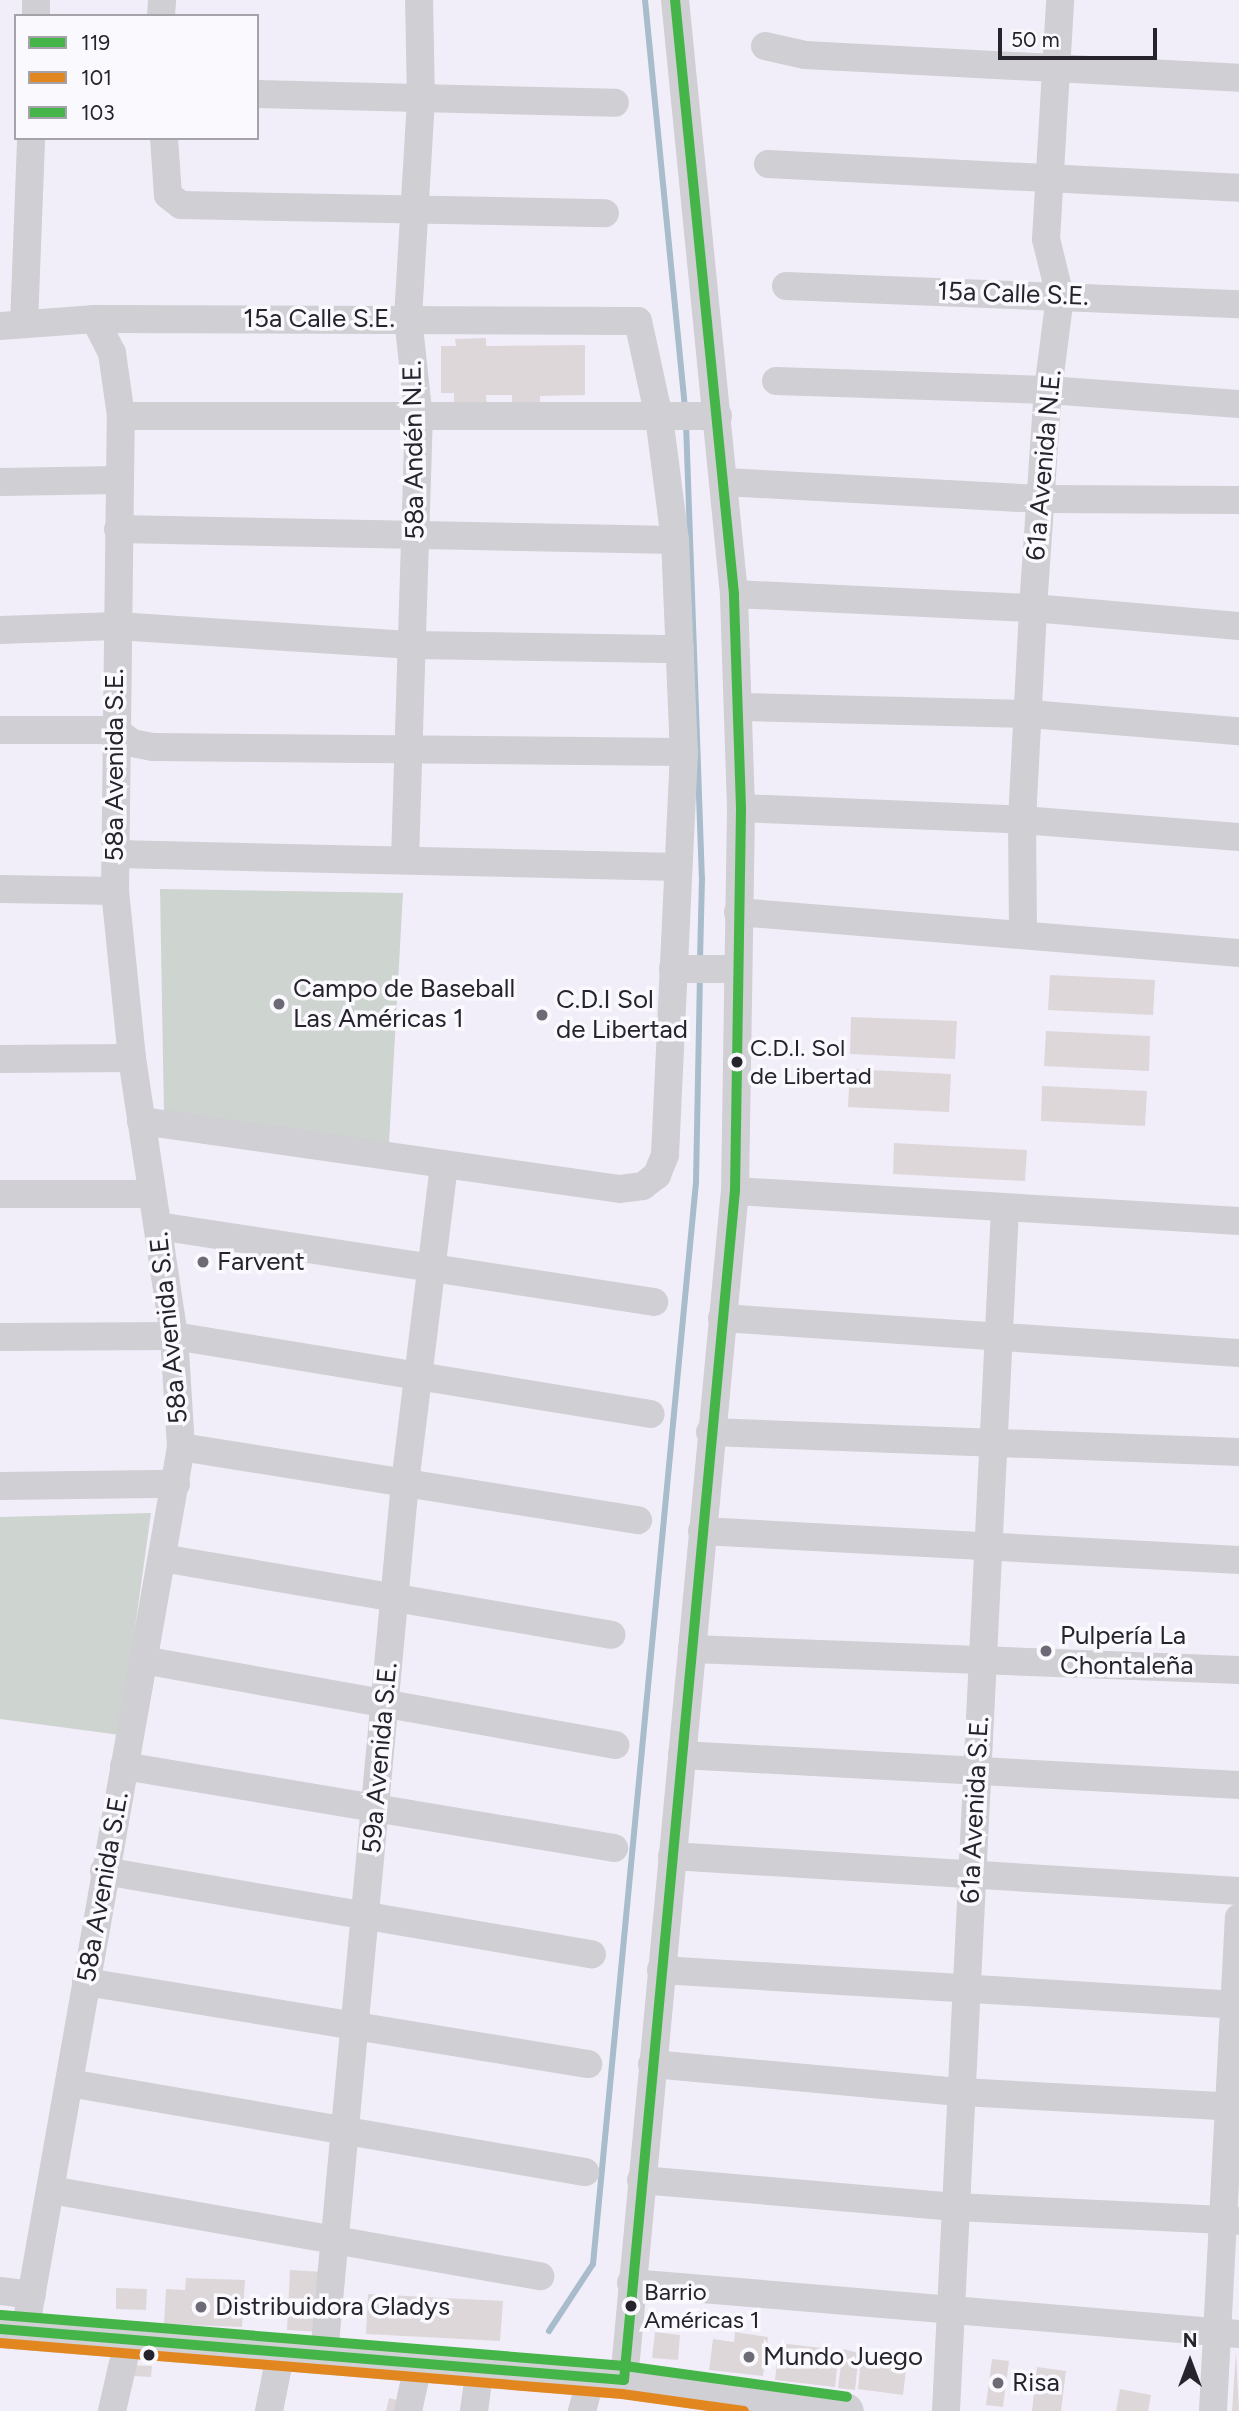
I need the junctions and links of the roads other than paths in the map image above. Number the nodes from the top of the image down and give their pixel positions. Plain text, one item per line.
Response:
1 (419, 0) edge
2 (675, 0) edge
3 (1060, 0) edge
4 (765, 46) dead end
5 (1056, 69) junction
6 (1239, 78) edge
7 (259, 94) edge
8 (421, 101) junction
9 (615, 103) dead end
10 (31, 140) edge
11 (164, 140) edge
12 (768, 164) dead end
13 (1049, 180) junction
14 (1239, 188) edge
15 (415, 211) junction
16 (605, 213) dead end
17 (786, 286) dead end
18 (1060, 296) junction
19 (1239, 304) edge
20 (408, 318) junction
21 (95, 319) junction
22 (12, 325) edge
23 (776, 381) dead end
24 (1048, 390) junction
25 (1239, 404) edge
26 (121, 416) junction
27 (663, 417) junction
28 (708, 417) junction
29 (419, 419) junction
30 (119, 480) junction
31 (0, 482) edge
32 (725, 482) junction
33 (1040, 499) junction
34 (1239, 500) edge
35 (118, 529) junction
36 (416, 533) junction
37 (675, 540) junction
38 (734, 594) junction
39 (1033, 608) junction
40 (117, 626) junction
41 (1239, 626) edge
42 (0, 629) edge
43 (412, 645) junction
44 (680, 649) junction
45 (739, 707) junction
46 (1030, 714) junction
47 (0, 730) edge
48 (115, 730) junction
49 (1239, 731) edge
50 (409, 749) junction
51 (684, 752) junction
52 (741, 808) junction
53 (1022, 820) junction
54 (1239, 837) edge
55 (114, 854) junction
56 (405, 859) junction
57 (678, 867) junction
58 (0, 889) edge
59 (115, 891) junction
60 (737, 912) junction
61 (1023, 933) junction
62 (1239, 953) edge
63 (703, 969) junction
64 (132, 1058) junction
65 (0, 1059) edge
66 (141, 1121) junction
67 (444, 1164) junction
68 (735, 1191) junction
69 (0, 1194) edge
70 (152, 1194) junction
71 (1005, 1209) junction
72 (1239, 1221) edge
73 (158, 1226) junction
74 (429, 1267) junction
75 (654, 1302) dead end
76 (722, 1318) junction
77 (999, 1335) junction
78 (174, 1336) junction
79 (0, 1337) edge
80 (1239, 1353) edge
81 (417, 1375) junction
82 (651, 1414) dead end
83 (710, 1432) junction
84 (993, 1444) junction
85 (181, 1447) junction
86 (1239, 1452) edge
87 (404, 1483) junction
88 (176, 1484) junction
89 (0, 1486) edge
90 (638, 1520) dead end
91 (702, 1531) junction
92 (988, 1548) junction
93 (162, 1558) junction
94 (1239, 1560) edge
95 (394, 1597) junction
96 (611, 1635) dead end
97 (692, 1649) junction
98 (143, 1660) junction
99 (983, 1660) junction
100 (1239, 1670) edge
101 (385, 1704) junction
102 (615, 1745) dead end
103 (682, 1755) junction
104 (124, 1766) junction
105 (978, 1769) junction
106 (1239, 1785) edge
107 (375, 1808) junction
108 (614, 1849) dead end
109 (672, 1856) junction
110 (104, 1871) junction
111 (972, 1876) junction
112 (1239, 1891) edge
113 (365, 1915) junction
114 (1239, 1918) edge
115 (592, 1954) dead end
116 (661, 1970) junction
117 (86, 1982) junction
118 (967, 1989) junction
119 (1237, 2005) edge
120 (355, 2026) junction
121 (588, 2064) dead end
122 (652, 2064) junction
123 (69, 2082) junction
124 (962, 2092) junction
125 (1234, 2107) edge
126 (345, 2130) junction
127 (585, 2172) dead end
128 (641, 2180) junction
129 (51, 2190) junction
130 (956, 2207) junction
131 (1231, 2220) edge
132 (335, 2240) junction
133 (540, 2276) dead end
134 (631, 2283) junction
135 (0, 2291) edge
136 (32, 2295) junction
137 (951, 2308) junction
138 (13, 2330) edge
139 (1229, 2333) edge
140 (128, 2341) junction
141 (281, 2351) junction
142 (324, 2354) junction
143 (419, 2361) junction
144 (480, 2367) junction
145 (599, 2389) edge
146 (112, 2411) edge
147 (269, 2411) edge
148 (408, 2411) edge
149 (474, 2411) edge
150 (845, 2411) edge
151 (946, 2411) edge
152 (1213, 2411) edge

1 - 8 street, 58a Andén N.E.
2 - 28 street
3 - 5 street, 61a Avenida N.E.
4 - 5 street
5 - 6 street
5 - 13 street, 61a Avenida N.E.
7 - 8 street
8 - 9 street
8 - 15 street, 58a Andén N.E.
10 - 22 street
11 - 15 street
12 - 13 street
13 - 14 street
13 - 18 street, 61a Avenida N.E.
15 - 16 street
15 - 20 street, 58a Andén N.E.
17 - 18 street, 15a Calle S.E.
18 - 19 street, 15a Calle S.E.
18 - 24 street, 61a Avenida N.E.
20 - 21 street, 15a Calle S.E.
20 - 27 street, 15a Calle S.E.
20 - 29 street, 58a Andén N.E.
21 - 22 street, 15a Calle S.E.
21 - 26 street, 58a Avenida S.E.
23 - 24 street
24 - 25 street
24 - 33 street, 61a Avenida N.E.
26 - 29 street
26 - 30 street, 58a Avenida S.E.
27 - 28 street
27 - 29 street
27 - 37 street
28 - 32 street
29 - 36 street, 58a Andén N.E.
30 - 31 street
30 - 35 street, 58a Avenida S.E.
32 - 33 street
32 - 38 street
33 - 34 street
33 - 39 street, 61a Avenida N.E.
35 - 36 street
35 - 40 street, 58a Avenida S.E.
36 - 37 street
36 - 43 street, 58a Andén N.E.
37 - 44 street
38 - 39 street
38 - 45 street
39 - 41 street
39 - 46 street, 61a Avenida N.E.
40 - 42 street
40 - 43 street
40 - 48 street, 58a Avenida S.E.
43 - 44 street
43 - 50 street, 58a Andén N.E.
44 - 51 street
45 - 46 street
45 - 52 street
46 - 49 street
46 - 53 street, 61a Avenida N.E.
47 - 48 street
48 - 50 street
48 - 55 street, 58a Avenida S.E.
50 - 51 street
50 - 56 street, 58a Andén N.E.
51 - 57 street
52 - 53 street
52 - 60 street
53 - 54 street
53 - 61 street, 61a Avenida N.E.
55 - 56 street
55 - 59 street, 58a Avenida S.E.
56 - 57 street
57 - 63 street
58 - 59 street
59 - 64 street, 58a Avenida S.E.
60 - 61 street
60 - 63 street
61 - 62 street
63 - 67 street
63 - 68 street
64 - 65 street
64 - 66 street, 58a Avenida S.E.
66 - 67 street
66 - 70 street, 58a Avenida S.E.
67 - 74 street, 59a Avenida S.E.
68 - 71 street
68 - 76 street
69 - 70 street
70 - 73 street, 58a Avenida S.E.
71 - 72 street
71 - 77 street, 61a Avenida S.E.
73 - 74 street
73 - 78 street, 58a Avenida S.E.
74 - 75 street
74 - 81 street, 59a Avenida S.E.
76 - 77 street
76 - 83 street
77 - 80 street
77 - 84 street, 61a Avenida S.E.
78 - 79 street
78 - 81 street
78 - 85 street, 58a Avenida S.E.
81 - 82 street
81 - 87 street, 59a Avenida S.E.
83 - 84 street
83 - 91 street
84 - 86 street
84 - 92 street, 61a Avenida S.E.
85 - 87 street
85 - 88 street, 58a Avenida S.E.
87 - 90 street
87 - 95 street, 59a Avenida S.E.
88 - 89 street
88 - 93 street, 58a Avenida S.E.
91 - 92 street
91 - 97 street
92 - 94 street
92 - 99 street, 61a Avenida S.E.
93 - 95 street
93 - 98 street, 58a Avenida S.E.
95 - 96 street
95 - 101 street, 59a Avenida S.E.
97 - 99 street
97 - 103 street
98 - 101 street
98 - 104 street, 58a Avenida S.E.
99 - 100 street
99 - 105 street, 61a Avenida S.E.
101 - 102 street
101 - 107 street, 59a Avenida S.E.
103 - 105 street
103 - 109 street
104 - 107 street
104 - 110 street, 58a Avenida S.E.
105 - 106 street
105 - 111 street, 61a Avenida S.E.
107 - 108 street
107 - 113 street, 59a Avenida S.E.
109 - 111 street
109 - 116 street
110 - 113 street
110 - 117 street, 58a Avenida S.E.
111 - 112 street
111 - 118 street, 61a Avenida S.E.
113 - 115 street
113 - 120 street, 59a Avenida S.E.
114 - 119 street
116 - 118 street
116 - 122 street
117 - 120 street
117 - 123 street, 58a Avenida S.E.
118 - 119 street
118 - 124 street, 61a Avenida S.E.
119 - 125 street
120 - 121 street
120 - 126 street, 59a Avenida S.E.
122 - 124 street
122 - 128 street
123 - 126 street
123 - 129 street, 58a Avenida S.E.
124 - 125 street
124 - 130 street, 61a Avenida S.E.
125 - 131 street
126 - 127 street
126 - 132 street, 59a Avenida S.E.
128 - 130 street
128 - 134 street
129 - 132 street
129 - 136 street, 58a Avenida S.E.
130 - 131 street
130 - 137 street, 61a Avenida S.E.
131 - 139 street
132 - 133 street
132 - 142 street, 59a Avenida S.E.
134 - 137 street
134 - 145 street
135 - 136 street
136 - 138 street, 58a Avenida S.E.
137 - 139 street
137 - 151 street, 61a Avenida S.E.
138 - 140 main road
139 - 152 street
140 - 141 main road
140 - 146 street
141 - 142 main road
141 - 147 street
142 - 143 main road
143 - 144 main road
143 - 148 street
144 - 145 main road
144 - 149 street
145 - 150 main road

